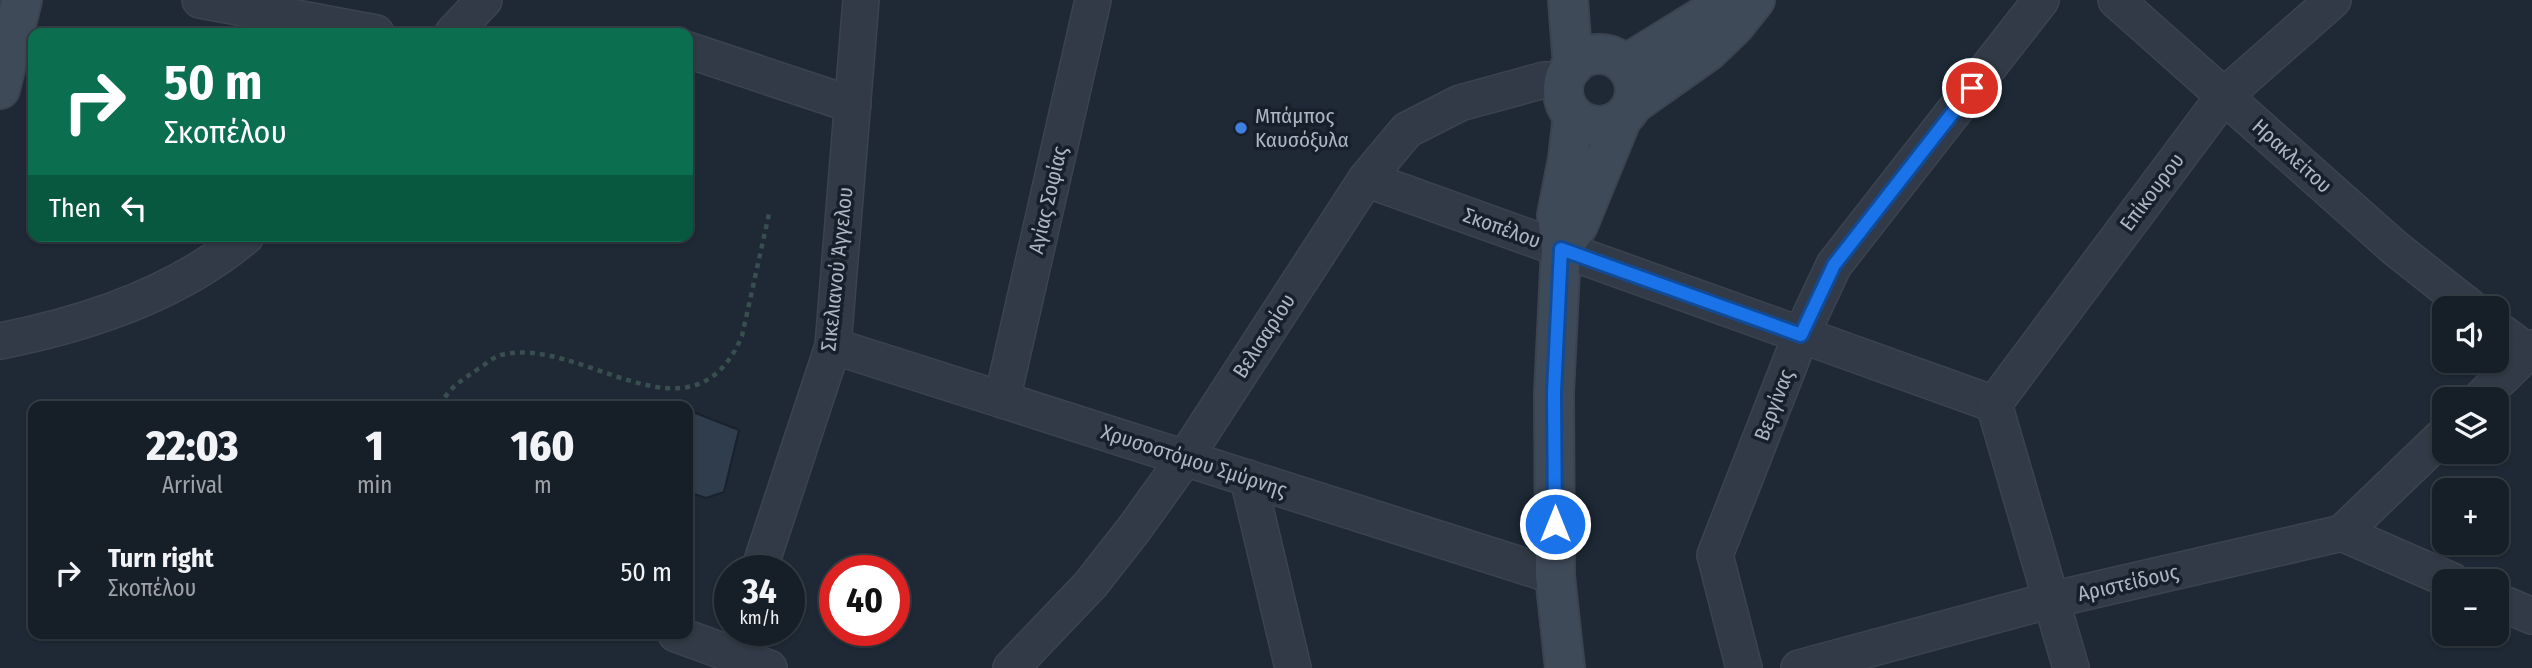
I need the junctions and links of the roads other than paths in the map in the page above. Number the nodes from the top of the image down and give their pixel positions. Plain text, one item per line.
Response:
1 (200, 0) edge
2 (484, 0) edge
3 (861, 0) edge
4 (1093, 0) edge
5 (1568, 0) edge
6 (1594, 0) edge
7 (1744, 0) edge
8 (1755, 0) edge
9 (2041, 0) edge
10 (2116, 0) edge
11 (2333, 0) edge
12 (14, 4) edge
13 (349, 28) edge
14 (458, 28) edge
15 (22, 49) edge
16 (693, 52) edge
17 (1587, 76) junction
18 (0, 89) edge
19 (2224, 96) junction
20 (853, 105) junction
21 (1627, 112) junction
22 (1366, 179) junction
23 (238, 242) edge
24 (1561, 249) junction
25 (2456, 296) edge
26 (1801, 335) junction
27 (2509, 337) edge
28 (0, 341) edge
29 (833, 346) junction
30 (2531, 352) edge
31 (2493, 387) edge
32 (1002, 400) junction
33 (1994, 404) junction
34 (2432, 446) edge
35 (1185, 458) junction
36 (1248, 478) junction
37 (2342, 533) junction
38 (764, 555) edge
39 (2432, 572) edge
40 (1555, 576) junction
41 (2051, 600) junction
42 (2509, 606) edge
43 (2532, 616) edge
44 (693, 636) edge
45 (714, 639) edge
46 (741, 646) edge
47 (769, 668) edge
48 (1012, 668) edge
49 (1293, 668) edge
50 (1565, 668) edge
51 (1744, 668) edge
52 (1799, 668) edge
53 (2071, 668) edge

1 - 13 street
2 - 14 street
3 - 20 street, Σικελιανού Άγγελου
4 - 32 street, Αγίας Σοφίας
5 - 17 street
6 - 17 street
7 - 17 street
8 - 21 street
9 - 26 street, Βεργίνας
10 - 19 street, Ηρακλείτου
11 - 19 street, Επίκουρου
12 - 15 street
15 - 18 street
16 - 20 street
17 - 21 street
17 - 21 street
17 - 22 street, Βελισαρίου
17 - 24 street
19 - 25 street, Ηρακλείτου
19 - 33 street, Επίκουρου
20 - 29 street, Σικελιανού Άγγελου
21 - 24 street
22 - 24 street, Σκοπέλου
22 - 35 street, Βελισαρίου
23 - 28 street
24 - 26 street, Σκοπέλου
24 - 40 street
26 - 33 street, Σκοπέλου
26 - 51 street, Βεργίνας
27 - 30 street
29 - 32 street, Χρυσοστόμου Σμύρνης
29 - 38 street, Σικελιανού Άγγελου
30 - 31 street
32 - 35 street, Χρυσοστόμου Σμύρνης
33 - 41 street
34 - 37 street
35 - 36 street, Χρυσοστόμου Σμύρνης
35 - 48 street, Βελισαρίου
36 - 40 street, Χρυσοστόμου Σμύρνης
36 - 49 street
37 - 39 street
37 - 41 street, Αριστείδους
40 - 50 street
41 - 52 street, Αριστείδους
41 - 53 street
42 - 43 street
44 - 45 street
46 - 47 street

